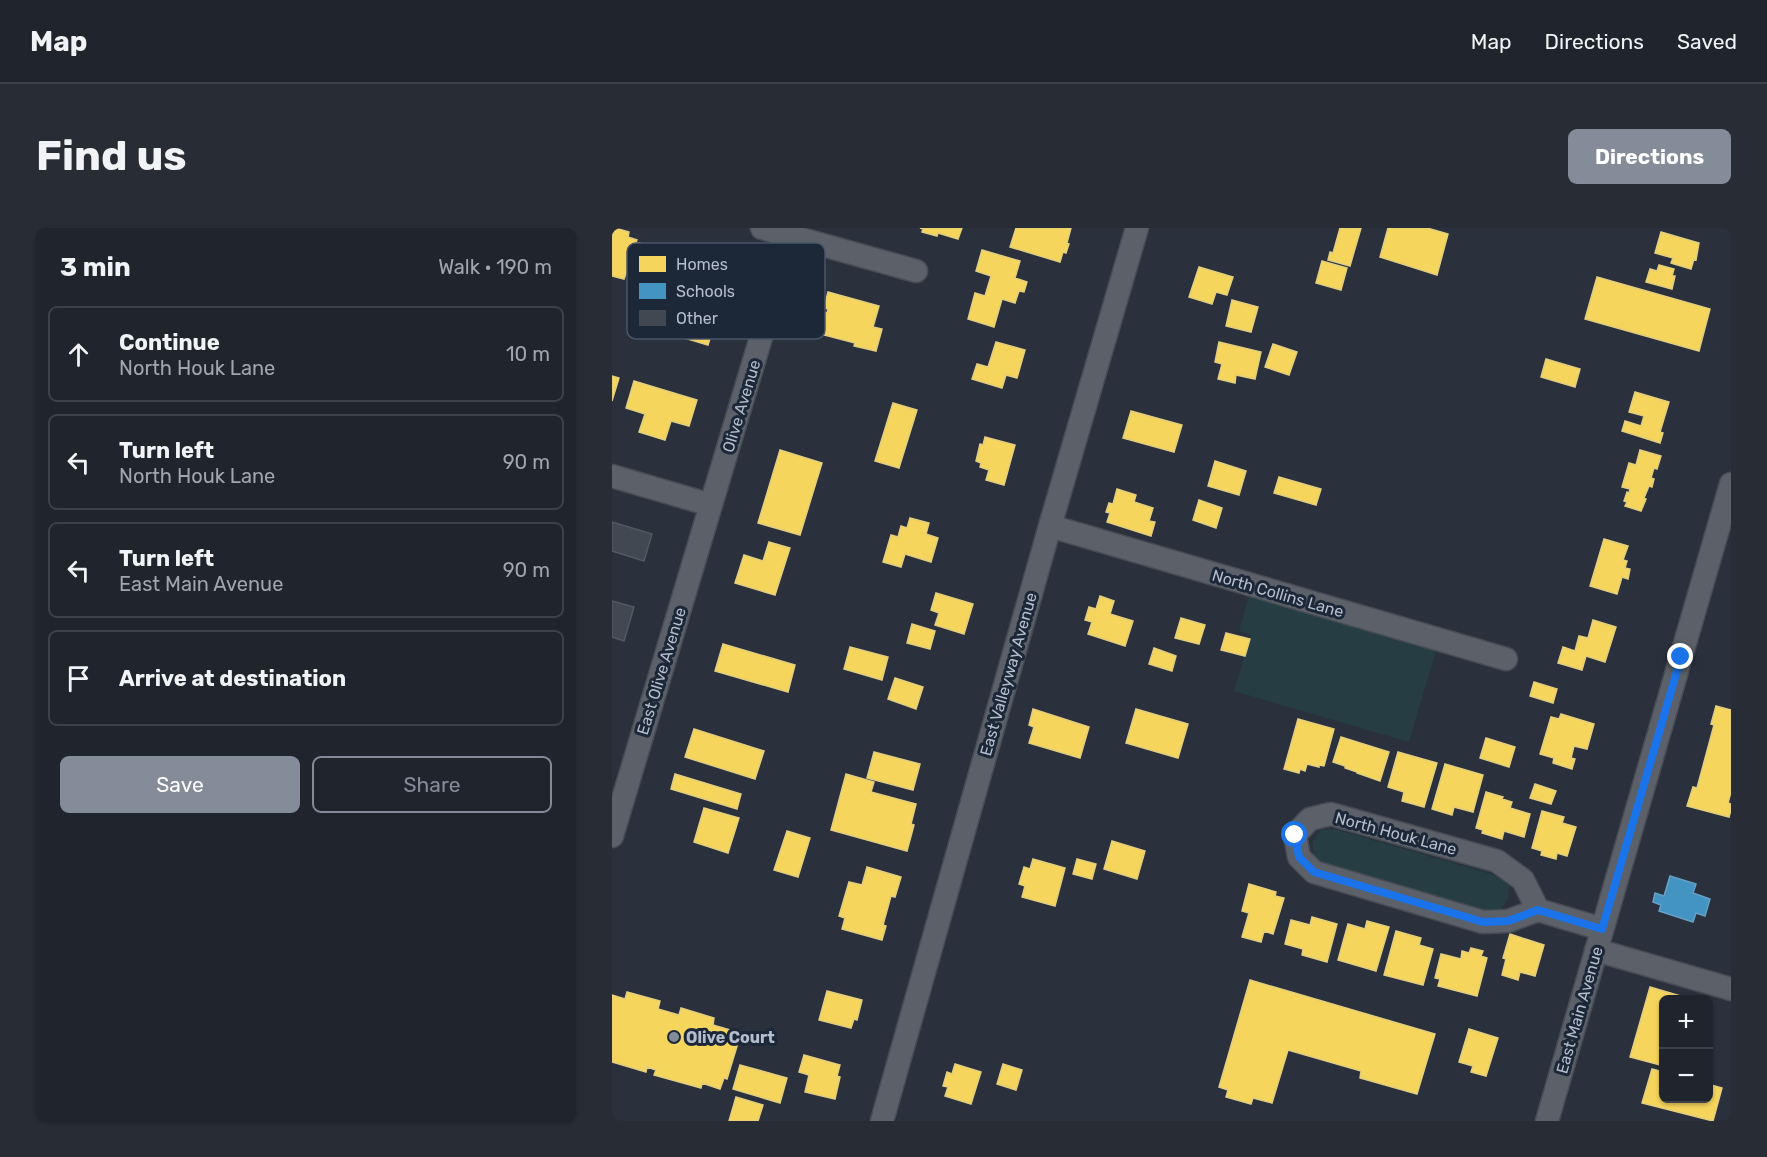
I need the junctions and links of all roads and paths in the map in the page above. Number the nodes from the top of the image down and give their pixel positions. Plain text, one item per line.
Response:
1 (762, 228) edge
2 (1137, 228) edge
3 (791, 237) junction
4 (789, 243) edge
5 (813, 243) edge
6 (825, 246) edge
7 (916, 271) dead end
8 (761, 339) edge
9 (612, 476) edge
10 (1731, 484) edge
11 (711, 506) junction
12 (1050, 526) junction
13 (1506, 660) dead end
14 (612, 836) edge
15 (1538, 910) junction
16 (1599, 939) junction
17 (1731, 989) edge
18 (882, 1121) edge
19 (1547, 1121) edge

1 - 3 street
2 - 12 street, East Valleyway Avenue
3 - 4 street, Olive Avenue
3 - 5 street
6 - 7 street
8 - 11 street, Olive Avenue
9 - 11 street
10 - 16 street, East Main Avenue
11 - 14 street, East Olive Avenue
12 - 13 street, North Collins Lane
12 - 18 street, East Valleyway Avenue
15 - 15 street, North Houk Lane
15 - 16 street
16 - 17 street
16 - 19 street, East Main Avenue

